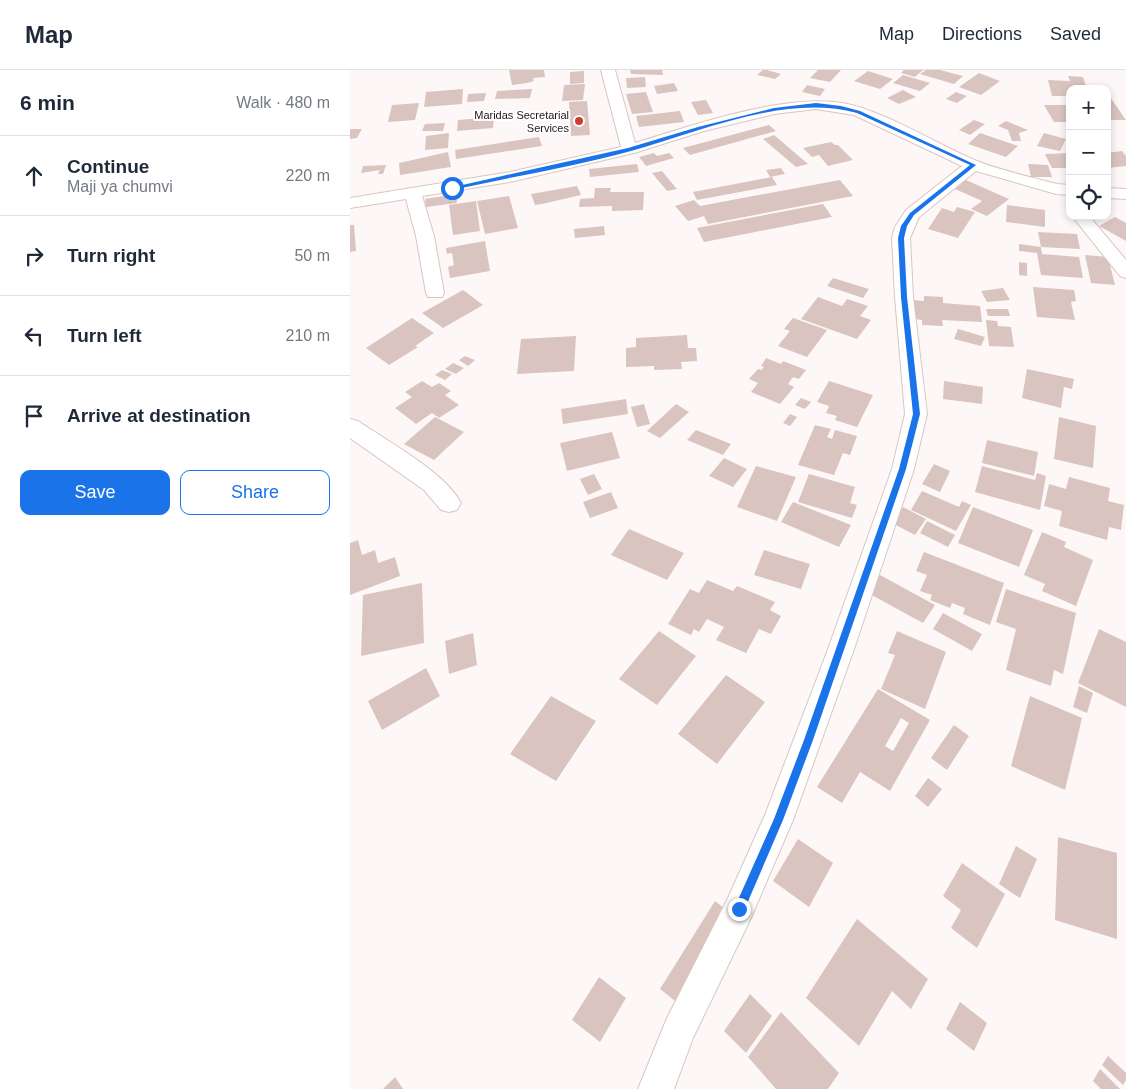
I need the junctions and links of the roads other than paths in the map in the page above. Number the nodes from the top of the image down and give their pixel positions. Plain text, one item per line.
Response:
1 (608, 70) edge
2 (629, 150) junction
3 (973, 165) junction
4 (1063, 190) edge
5 (1111, 193) edge
6 (413, 194) junction
7 (1126, 194) edge
8 (350, 203) edge
9 (1083, 220) edge
10 (1126, 272) edge
11 (434, 293) dead end
12 (350, 427) edge
13 (449, 503) dead end
14 (656, 1089) edge

1 - 2 street
2 - 3 street
2 - 6 street
3 - 4 street
3 - 14 street
5 - 7 street
6 - 8 street
6 - 11 street
9 - 10 street
12 - 13 street

